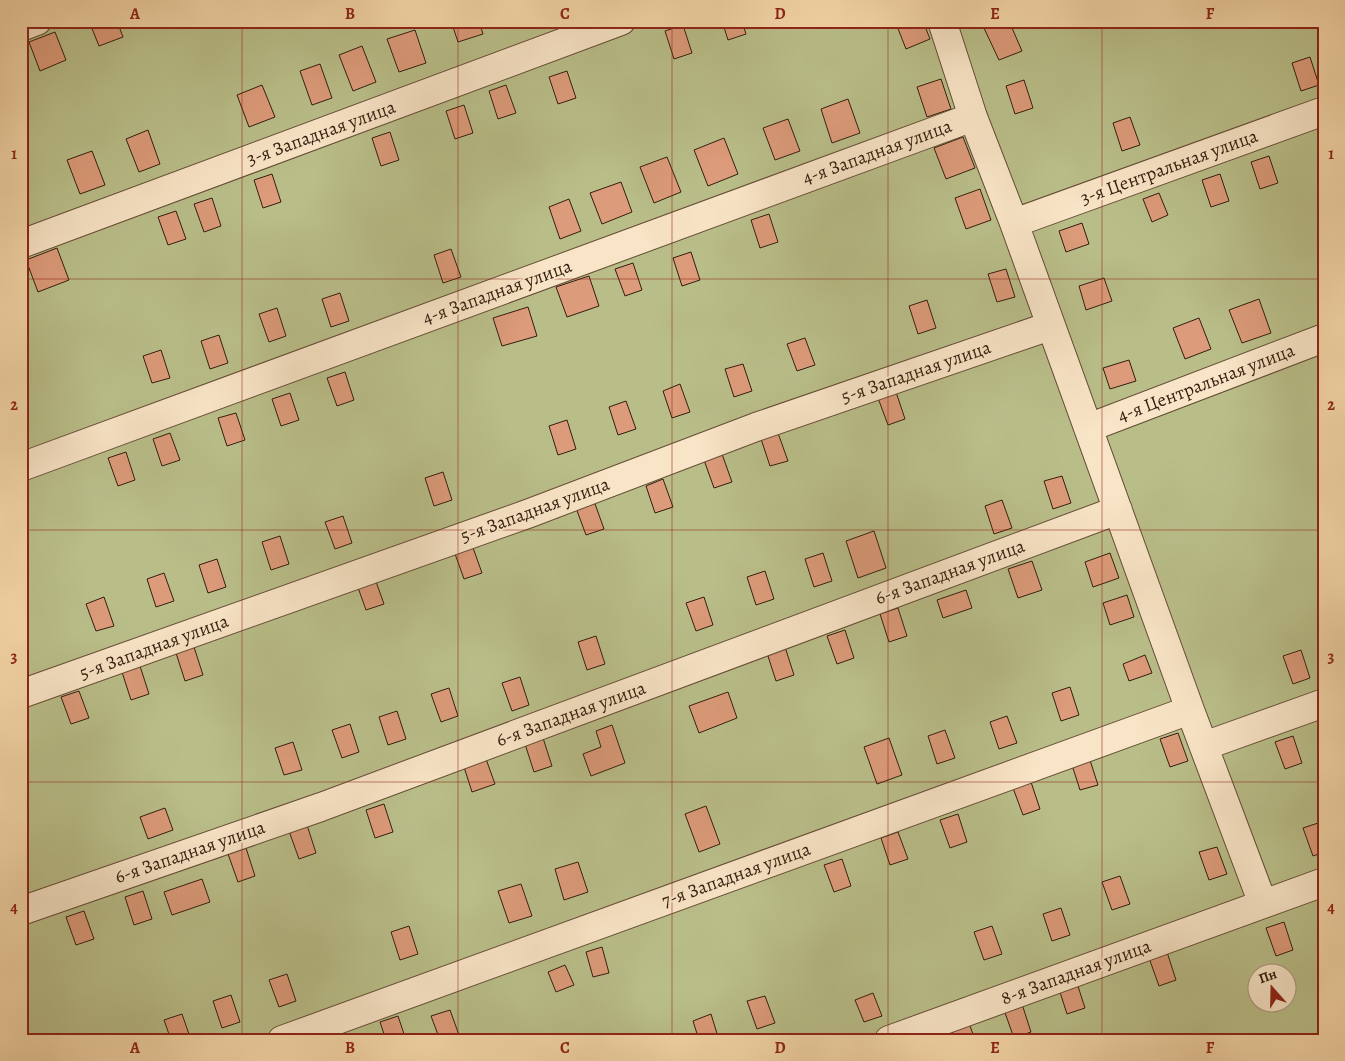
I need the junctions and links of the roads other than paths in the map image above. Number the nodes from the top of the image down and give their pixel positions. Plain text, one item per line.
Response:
1 (37, 21) edge
2 (621, 21) edge
3 (949, 23) edge
4 (21, 27) edge
5 (1324, 111) edge
6 (973, 116) junction
7 (1014, 223) junction
8 (21, 244) edge
9 (1050, 326) junction
10 (1324, 338) edge
11 (1088, 428) junction
12 (21, 468) edge
13 (1118, 510) junction
14 (21, 694) edge
15 (1324, 703) edge
16 (1190, 710) junction
17 (1204, 746) junction
18 (1324, 882) edge
19 (1263, 904) junction
20 (21, 911) edge
21 (282, 1040) edge
22 (889, 1040) edge

1 - 4 street
2 - 8 street, 3-я Западная улица
3 - 6 street
5 - 7 street, 3-я Центральная улица
6 - 7 street
6 - 12 street, 4-я Западная улица
7 - 9 street
9 - 11 street
9 - 14 street, 5-я Западная улица
10 - 11 street, 4-я Центральная улица
11 - 13 street
13 - 16 street
13 - 20 street, 6-я Западная улица
15 - 17 street
16 - 17 street
16 - 21 street, 7-я Западная улица
17 - 19 street
18 - 19 street, 8-я Западная улица
19 - 22 street, 8-я Западная улица

